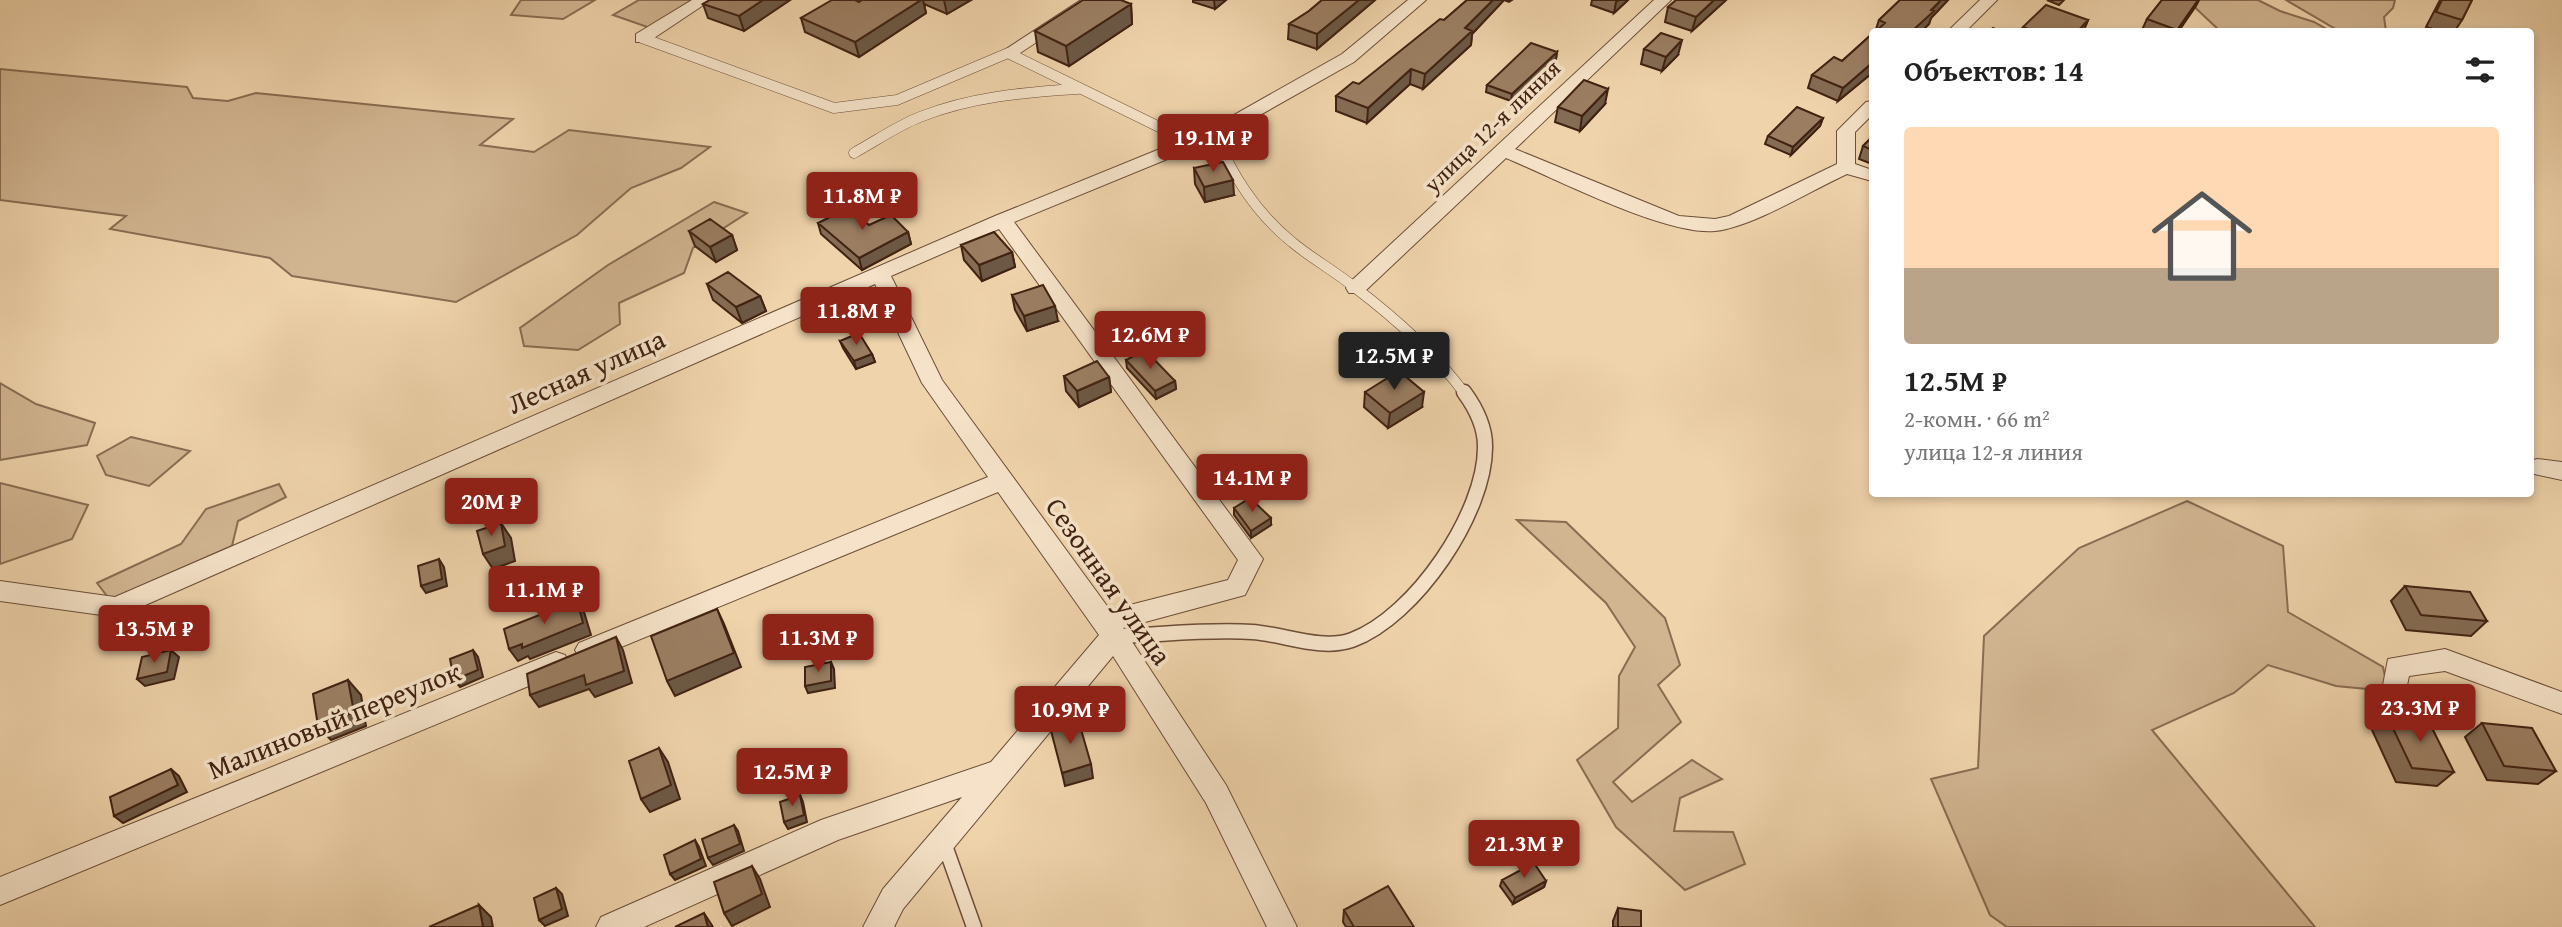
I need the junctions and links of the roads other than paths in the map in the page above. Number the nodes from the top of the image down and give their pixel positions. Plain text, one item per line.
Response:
1 (703, 0) edge
2 (1092, 0) edge
3 (1418, 0) edge
4 (1662, 0) edge
5 (1989, 0) edge
6 (1959, 28) edge
7 (642, 38) joint
8 (1008, 53) junction
9 (1082, 89) junction
10 (1869, 109) edge
11 (1215, 134) junction
12 (1192, 143) junction
13 (1503, 150) junction
14 (854, 153) dead end
15 (1846, 167) junction
16 (1869, 175) edge
17 (1002, 220) junction
18 (880, 274) junction
19 (1356, 288) junction
20 (2537, 467) dead end
21 (2562, 471) edge
22 (1003, 481) junction
23 (0, 591) edge
24 (25, 595) junction
25 (0, 610) edge
26 (1108, 629) junction
27 (2393, 701) dead end
28 (2562, 703) edge
29 (999, 772) junction
30 (943, 840) junction
31 (0, 891) edge
32 (611, 927) edge
33 (878, 927) edge
34 (974, 927) edge
35 (1282, 927) edge

1 - 7 street
2 - 8 street
3 - 11 street, Лесная улица
4 - 13 street, улица 12-я линия
5 - 6 street
7 - 8 lane
8 - 9 lane
9 - 12 lane
9 - 14 lane
10 - 15 street
11 - 12 street, Лесная улица
11 - 19 lane
12 - 17 street, Лесная улица
13 - 15 street
13 - 19 street, улица 12-я линия
15 - 16 street
17 - 18 street, Лесная улица
17 - 26 street
18 - 22 street, Сезонная улица
18 - 24 street, Лесная улица
19 - 26 lane
20 - 21 street
22 - 26 street, Сезонная улица
22 - 31 street, Малиновый переулок
23 - 24 street, Лесная улица
24 - 25 street
26 - 29 street
26 - 35 street, Сезонная улица
27 - 28 street
29 - 30 street
29 - 32 street
30 - 33 street
30 - 34 lane

